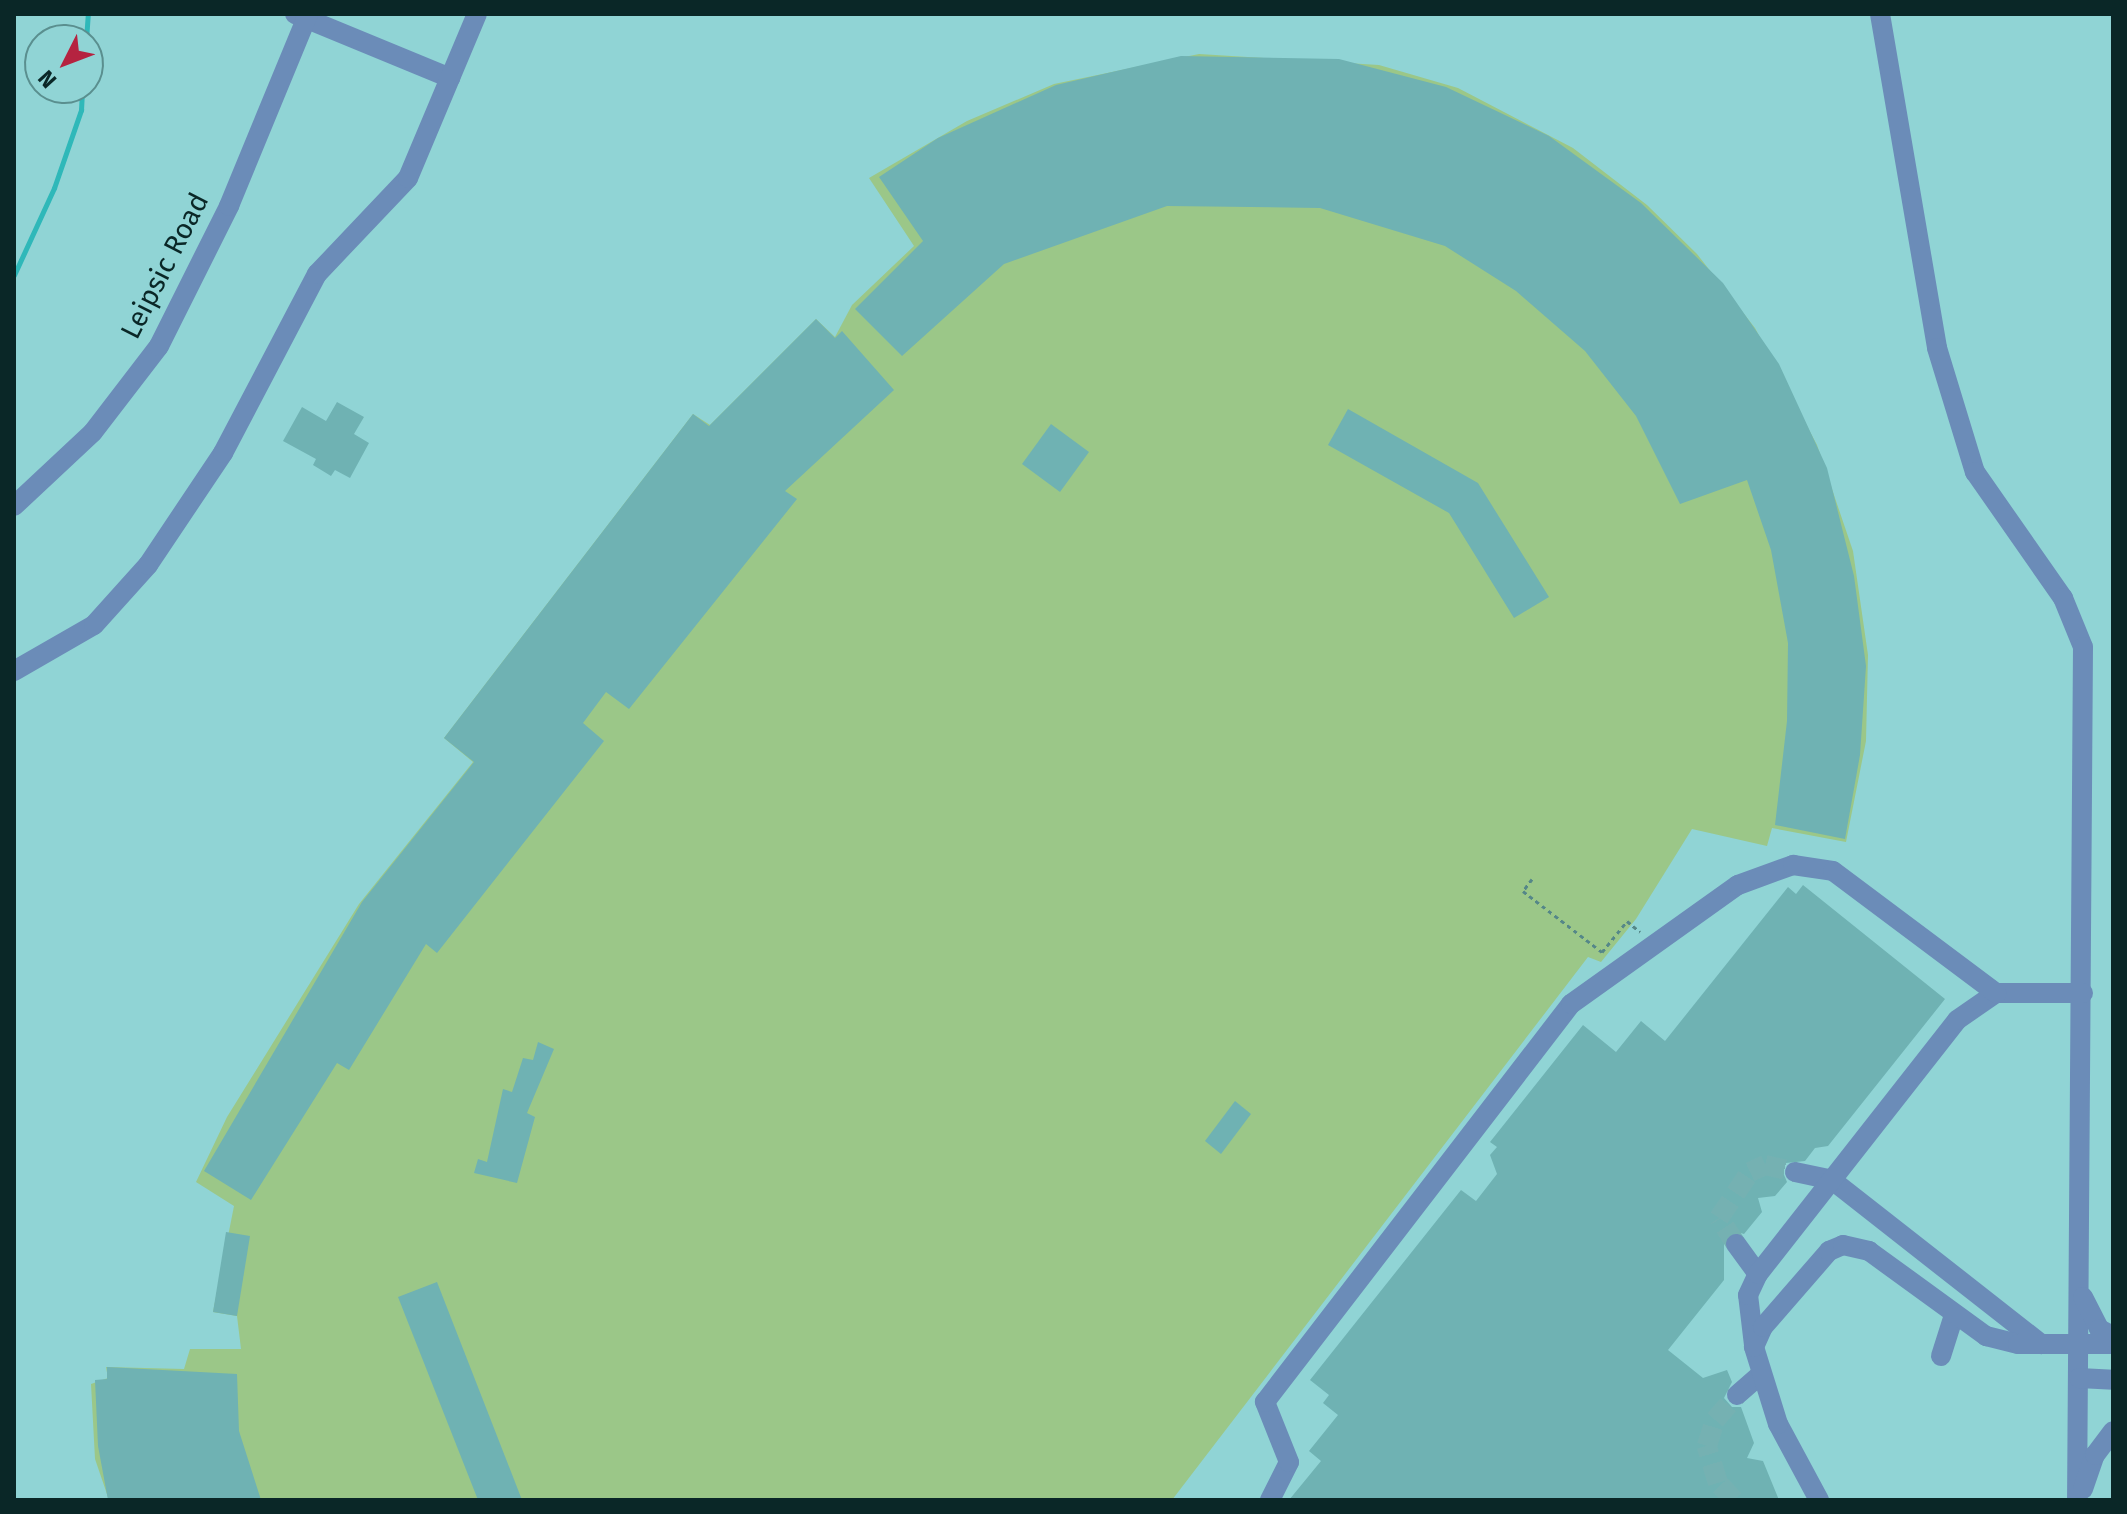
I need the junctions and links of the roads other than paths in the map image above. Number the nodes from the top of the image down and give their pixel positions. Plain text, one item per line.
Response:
1 (477, 14) edge
2 (1880, 14) edge
3 (303, 15) edge
4 (450, 78) junction
5 (14, 506) edge
6 (14, 671) edge
7 (1996, 993) junction
8 (2083, 993) junction
9 (1795, 1172) tunnel mouth
10 (1832, 1180) junction
11 (1736, 1244) tunnel mouth
12 (1758, 1274) junction
13 (2080, 1284) junction
14 (1954, 1315) junction
15 (2113, 1336) edge
16 (2041, 1344) junction
17 (2079, 1344) junction
18 (2113, 1344) edge
19 (1754, 1347) junction
20 (1941, 1356) dead end
21 (1760, 1375) junction
22 (2079, 1378) junction
23 (2113, 1380) edge
24 (1737, 1395) tunnel mouth
25 (2113, 1431) edge
26 (1270, 1500) edge
27 (1819, 1500) edge
28 (2078, 1500) edge

1 - 4 street
2 - 8 street
3 - 4 street
3 - 5 street, Leipsic Road
4 - 6 street
7 - 8 street
7 - 10 street
7 - 26 street
8 - 13 street
9 - 10 street
10 - 12 street
10 - 16 street
11 - 12 street
12 - 19 street
13 - 15 street
13 - 17 street
14 - 16 street
14 - 19 street
14 - 20 street
16 - 17 street
17 - 18 street
17 - 22 street
19 - 21 street
21 - 24 street
21 - 27 street
22 - 23 street
22 - 28 street
25 - 28 street

